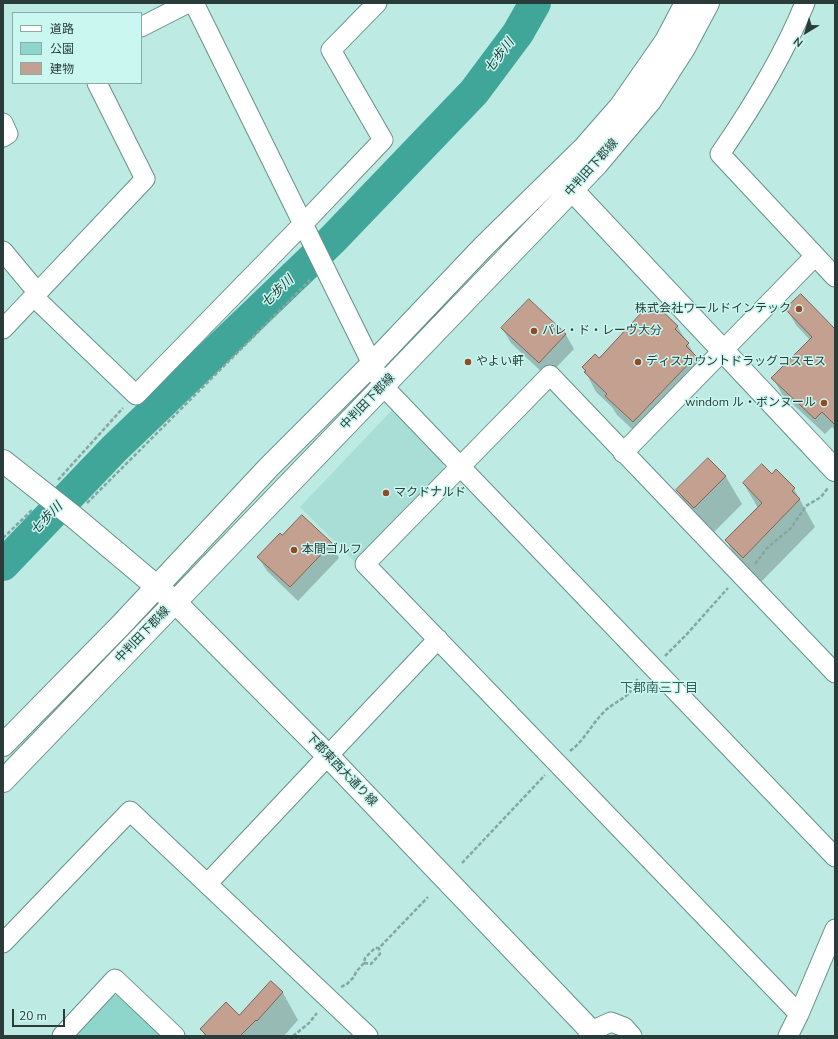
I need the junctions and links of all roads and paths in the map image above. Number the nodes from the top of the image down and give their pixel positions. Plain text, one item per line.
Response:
1 (188, 3) edge
2 (194, 3) edge
3 (377, 3) edge
4 (686, 3) edge
5 (708, 3) edge
6 (805, 3) edge
7 (142, 26) edge
8 (98, 84) edge
9 (3, 123) edge
10 (3, 137) edge
11 (557, 175) junction
12 (572, 191) junction
13 (305, 228) junction
14 (3, 251) edge
15 (815, 256) junction
16 (323, 264) junction
17 (835, 277) edge
18 (36, 295) junction
19 (3, 329) edge
20 (723, 350) junction
21 (372, 364) junction
22 (383, 386) junction
23 (136, 395) junction
24 (623, 453) junction
25 (3, 461) edge
26 (460, 467) junction
27 (833, 476) edge
28 (45, 494) junction
29 (80, 511) junction
30 (3, 538) edge
31 (753, 566) dead end
32 (732, 584) dead end
33 (157, 587) junction
34 (175, 602) junction
35 (438, 639) junction
36 (660, 660) dead end
37 (835, 673) edge
38 (639, 675) dead end
39 (3, 745) edge
40 (566, 753) dead end
41 (328, 756) junction
42 (546, 775) dead end
43 (3, 781) edge
44 (835, 857) edge
45 (462, 863) dead end
46 (207, 884) junction
47 (428, 897) dead end
48 (835, 929) edge
49 (3, 944) edge
50 (379, 948) junction
51 (364, 963) junction
52 (338, 990) dead end
53 (320, 1009) dead end
54 (799, 1014) junction
55 (592, 1034) edge
56 (297, 1035) edge
57 (62, 1036) edge
58 (175, 1036) edge
59 (293, 1036) edge
60 (368, 1036) edge
61 (632, 1036) edge
62 (788, 1036) edge

1 - 7 street
2 - 13 street
3 - 13 street
4 - 11 main road, 中判田下郡線
5 - 12 main road, 中判田下郡線
6 - 15 street
8 - 18 street
9 - 10 street
11 - 12 main road
11 - 21 main road, 中判田下郡線
12 - 20 main road
12 - 22 main road, 中判田下郡線
13 - 16 street
13 - 23 street
14 - 18 street
15 - 17 street
15 - 20 street
16 - 21 street
16 - 29 path
18 - 19 street
18 - 23 street
20 - 24 street
20 - 27 main road
21 - 22 street
21 - 33 main road, 中判田下郡線
22 - 26 street
22 - 34 main road, 中判田下郡線
23 - 28 path
24 - 26 street
24 - 37 street
25 - 28 main road
26 - 35 street
26 - 44 street
27 - 31 path
28 - 29 main road, 下郡東西大通り線
28 - 30 path
29 - 33 main road, 下郡東西大通り線
32 - 36 path
33 - 34 main road, 下郡東西大通り線
33 - 39 main road, 中判田下郡線
34 - 41 main road, 下郡東西大通り線
34 - 43 main road, 中判田下郡線
35 - 41 street
35 - 54 street
38 - 40 path
41 - 46 street
41 - 55 main road, 下郡東西大通り線
42 - 45 path
46 - 49 street
46 - 60 street
47 - 50 path
48 - 54 street
50 - 51 path
50 - 51 path
51 - 52 path
53 - 56 path
54 - 62 street
55 - 61 street
56 - 59 path
57 - 58 street

